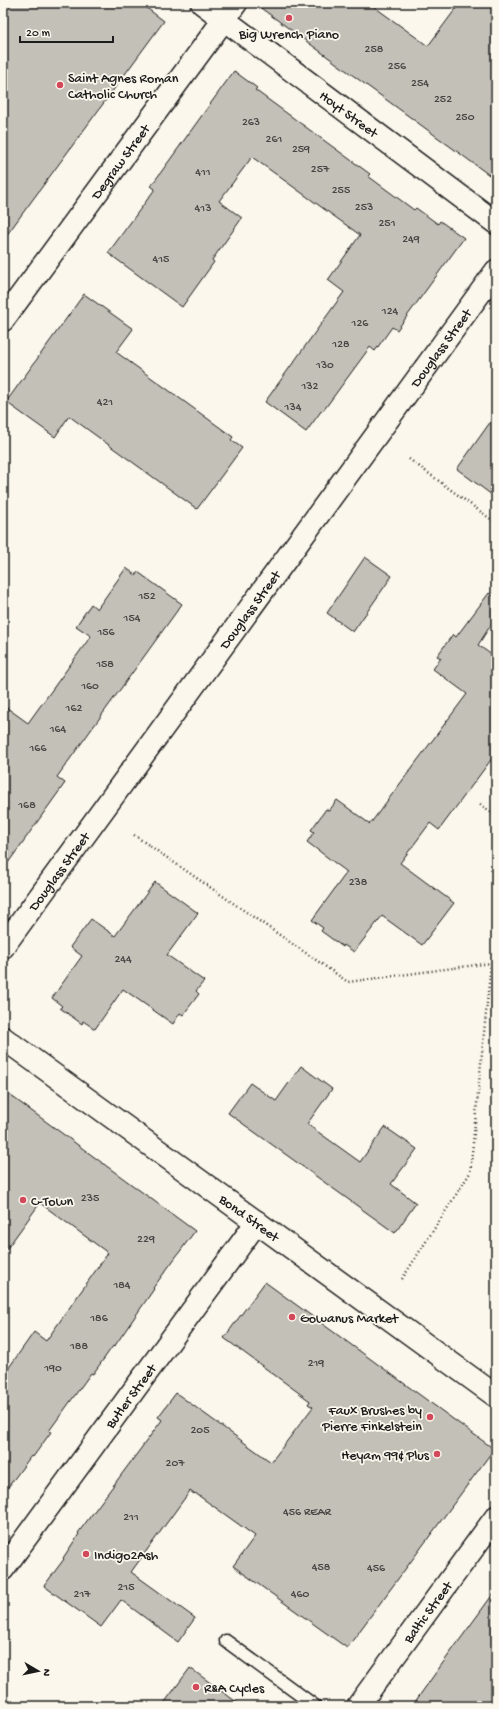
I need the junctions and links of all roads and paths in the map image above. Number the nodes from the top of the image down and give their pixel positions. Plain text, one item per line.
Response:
1 (202, 3) edge
2 (230, 11) edge
3 (496, 223) edge
4 (496, 271) edge
5 (3, 320) edge
6 (409, 460) dead end
7 (496, 523) edge
8 (480, 804) dead end
9 (496, 816) edge
10 (134, 835) dead end
11 (3, 947) edge
12 (496, 958) edge
13 (491, 964) junction
14 (3, 1038) edge
15 (257, 1222) junction
16 (402, 1279) dead end
17 (496, 1396) edge
18 (496, 1517) edge
19 (3, 1569) edge
20 (226, 1641) dead end
21 (315, 1706) edge
22 (358, 1706) edge

1 - 2 street, Hoyt Street
2 - 3 street, Hoyt Street
2 - 5 street, Degraw Street
4 - 11 street, Douglass Street
6 - 7 path
8 - 9 path
10 - 13 path
12 - 13 path
13 - 16 path
14 - 15 street, Bond Street
15 - 17 street, Bond Street
15 - 19 street, Butler Street
18 - 22 street, Baltic Street
20 - 21 lane

